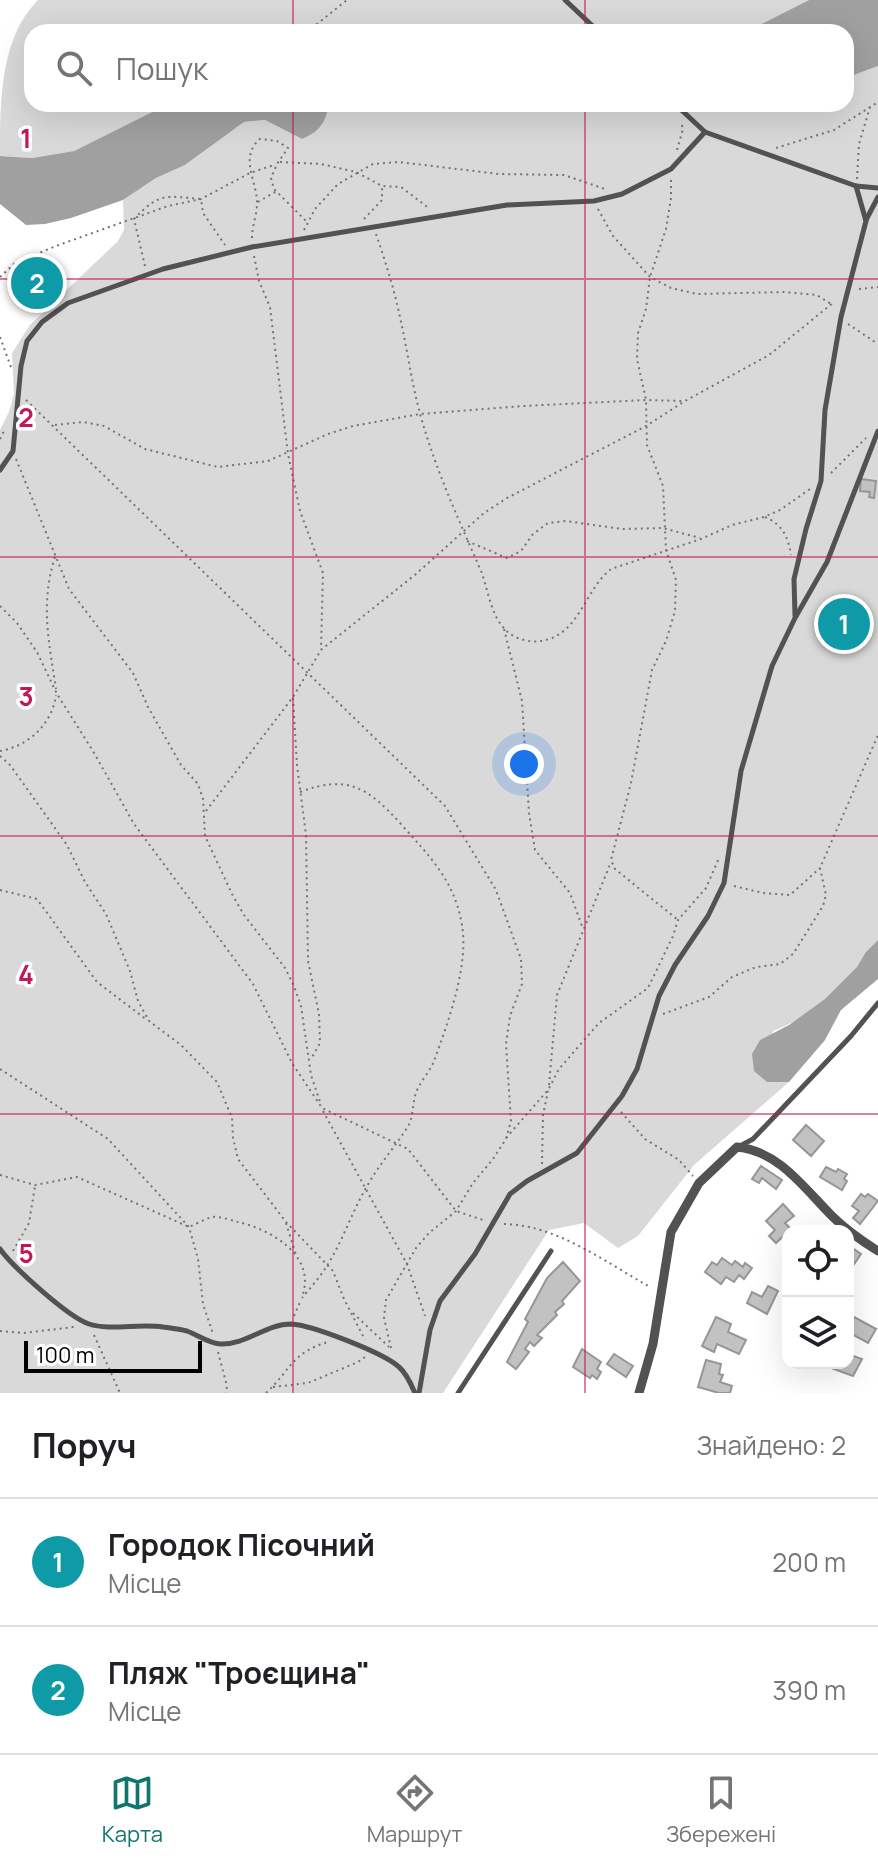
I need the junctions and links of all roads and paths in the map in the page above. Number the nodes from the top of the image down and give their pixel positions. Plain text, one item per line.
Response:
1 (347, 0) edge
2 (565, 0) edge
3 (317, 24) edge
4 (590, 24) edge
5 (878, 102) edge
6 (871, 106) junction
7 (684, 112) edge
8 (678, 116) dead end
9 (705, 132) junction
10 (763, 152) junction
11 (277, 164) junction
12 (671, 169) junction
13 (356, 172) junction
14 (250, 173) junction
15 (382, 186) junction
16 (856, 186) junction
17 (878, 188) edge
18 (277, 191) junction
19 (622, 194) junction
20 (878, 197) edge
21 (201, 199) junction
22 (594, 201) junction
23 (257, 203) junction
24 (442, 215) junction
25 (134, 219) junction
26 (866, 221) junction
27 (308, 223) junction
28 (373, 225) junction
29 (356, 229) junction
30 (300, 239) junction
31 (252, 247) junction
32 (231, 252) junction
33 (147, 274) junction
34 (0, 277) edge
35 (650, 277) junction
36 (878, 287) edge
37 (846, 290) junction
38 (832, 305) junction
39 (841, 317) junction
40 (0, 337) edge
41 (878, 344) edge
42 (18, 393) junction
43 (646, 400) junction
44 (685, 401) junction
45 (420, 414) junction
46 (54, 425) junction
47 (646, 426) junction
48 (875, 430) edge
49 (13, 451) junction
50 (288, 454) junction
51 (0, 470) edge
52 (821, 481) junction
53 (764, 517) junction
54 (663, 528) junction
55 (462, 532) junction
56 (701, 539) junction
57 (467, 541) junction
58 (666, 550) junction
59 (791, 555) dead end
60 (56, 556) junction
61 (0, 606) edge
62 (795, 618) junction
63 (504, 628) junction
64 (321, 650) junction
65 (308, 672) junction
66 (57, 694) junction
67 (293, 697) junction
68 (878, 735) edge
69 (0, 754) edge
70 (300, 792) junction
71 (204, 814) junction
72 (721, 852) dead end
73 (611, 860) junction
74 (820, 868) junction
75 (724, 883) junction
76 (706, 888) junction
77 (0, 890) edge
78 (678, 920) junction
79 (583, 930) junction
80 (878, 1003) edge
81 (650, 1018) junction
82 (149, 1021) junction
83 (309, 1062) junction
84 (0, 1069) edge
85 (548, 1090) junction
86 (615, 1105) junction
87 (322, 1108) junction
88 (506, 1139) junction
89 (395, 1143) junction
90 (737, 1147) junction
91 (542, 1173) junction
92 (0, 1175) edge
93 (699, 1183) junction
94 (35, 1185) junction
95 (365, 1188) junction
96 (456, 1211) junction
97 (286, 1222) junction
98 (493, 1224) junction
99 (189, 1227) junction
100 (0, 1249) edge
101 (551, 1251) dead end
102 (878, 1251) edge
103 (297, 1256) junction
104 (8, 1261) junction
105 (407, 1264) junction
106 (328, 1265) junction
107 (662, 1293) junction
108 (302, 1298) junction
109 (349, 1309) junction
110 (89, 1324) junction
111 (290, 1324) junction
112 (0, 1330) edge
113 (430, 1330) junction
114 (328, 1342) dead end
115 (217, 1344) junction
116 (391, 1349) junction
117 (372, 1352) junction
118 (396, 1364) junction
119 (273, 1387) junction
120 (120, 1393) edge
121 (226, 1393) edge
122 (266, 1393) edge
123 (417, 1393) edge
124 (458, 1393) edge
125 (639, 1393) edge

1 - 3 path
2 - 4 lane
5 - 6 path
6 - 10 path
6 - 16 path
7 - 9 lane
8 - 12 path
9 - 10 lane
9 - 12 lane
10 - 16 lane
11 - 13 path
11 - 14 path
11 - 14 path
11 - 18 path
12 - 19 lane
12 - 35 path
13 - 15 path
13 - 19 path
13 - 27 path
14 - 21 path
14 - 23 path
15 - 24 path
15 - 29 path
16 - 17 lane
16 - 26 lane
18 - 23 path
18 - 27 path
19 - 22 lane
20 - 26 lane
21 - 25 path
21 - 25 path
21 - 32 path
22 - 24 lane
22 - 35 path
23 - 31 path
24 - 28 lane
25 - 33 path
25 - 34 path
26 - 37 lane
27 - 30 path
28 - 29 lane
28 - 45 path
29 - 30 lane
30 - 31 lane
31 - 32 lane
31 - 50 path
32 - 33 lane
33 - 42 lane
35 - 38 path
35 - 43 path
36 - 37 path
37 - 38 path
37 - 39 lane
38 - 44 path
39 - 41 path
39 - 52 lane
40 - 42 path
42 - 46 path
42 - 49 lane
43 - 44 path
43 - 45 path
43 - 47 path
44 - 47 path
45 - 50 path
45 - 55 path
46 - 50 path
46 - 65 path
47 - 54 path
47 - 55 path
48 - 52 path
48 - 62 lane
49 - 51 lane
49 - 60 path
50 - 64 path
52 - 53 path
52 - 62 lane
53 - 56 path
53 - 59 path
54 - 56 path
54 - 57 path
54 - 58 path
55 - 57 path
55 - 64 path
56 - 58 path
57 - 63 path
58 - 63 path
58 - 73 path
60 - 66 path
60 - 71 path
61 - 66 path
62 - 75 lane
63 - 79 path
64 - 65 path
65 - 67 path
65 - 88 path
66 - 69 path
66 - 87 path
67 - 70 path
67 - 71 path
68 - 74 path
69 - 82 path
70 - 83 path
70 - 89 path
71 - 83 path
72 - 76 path
73 - 78 path
73 - 79 path
74 - 75 path
74 - 81 path
75 - 76 path
75 - 81 lane
76 - 78 path
77 - 82 path
78 - 85 path
79 - 85 path
80 - 90 lane
81 - 86 lane
82 - 97 path
83 - 87 path
84 - 99 path
85 - 88 path
85 - 91 path
86 - 91 lane
86 - 93 path
87 - 89 path
87 - 95 path
88 - 96 path
89 - 95 path
89 - 96 path
90 - 93 street
90 - 102 street
91 - 98 lane
92 - 94 path
93 - 107 street
94 - 99 path
94 - 104 path
95 - 105 path
95 - 106 path
96 - 98 path
96 - 105 path
97 - 103 path
97 - 106 path
98 - 107 path
98 - 113 lane
99 - 103 path
99 - 115 path
100 - 104 lane
101 - 124 lane
103 - 108 path
104 - 110 lane
105 - 113 path
105 - 116 path
106 - 108 path
106 - 109 path
107 - 125 street
108 - 111 path
109 - 116 path
109 - 117 path
110 - 112 path
110 - 115 lane
110 - 120 path
111 - 115 lane
111 - 117 lane
113 - 123 lane
114 - 119 path
115 - 121 path
116 - 118 path
117 - 118 lane
117 - 119 path
118 - 123 lane
119 - 122 path

